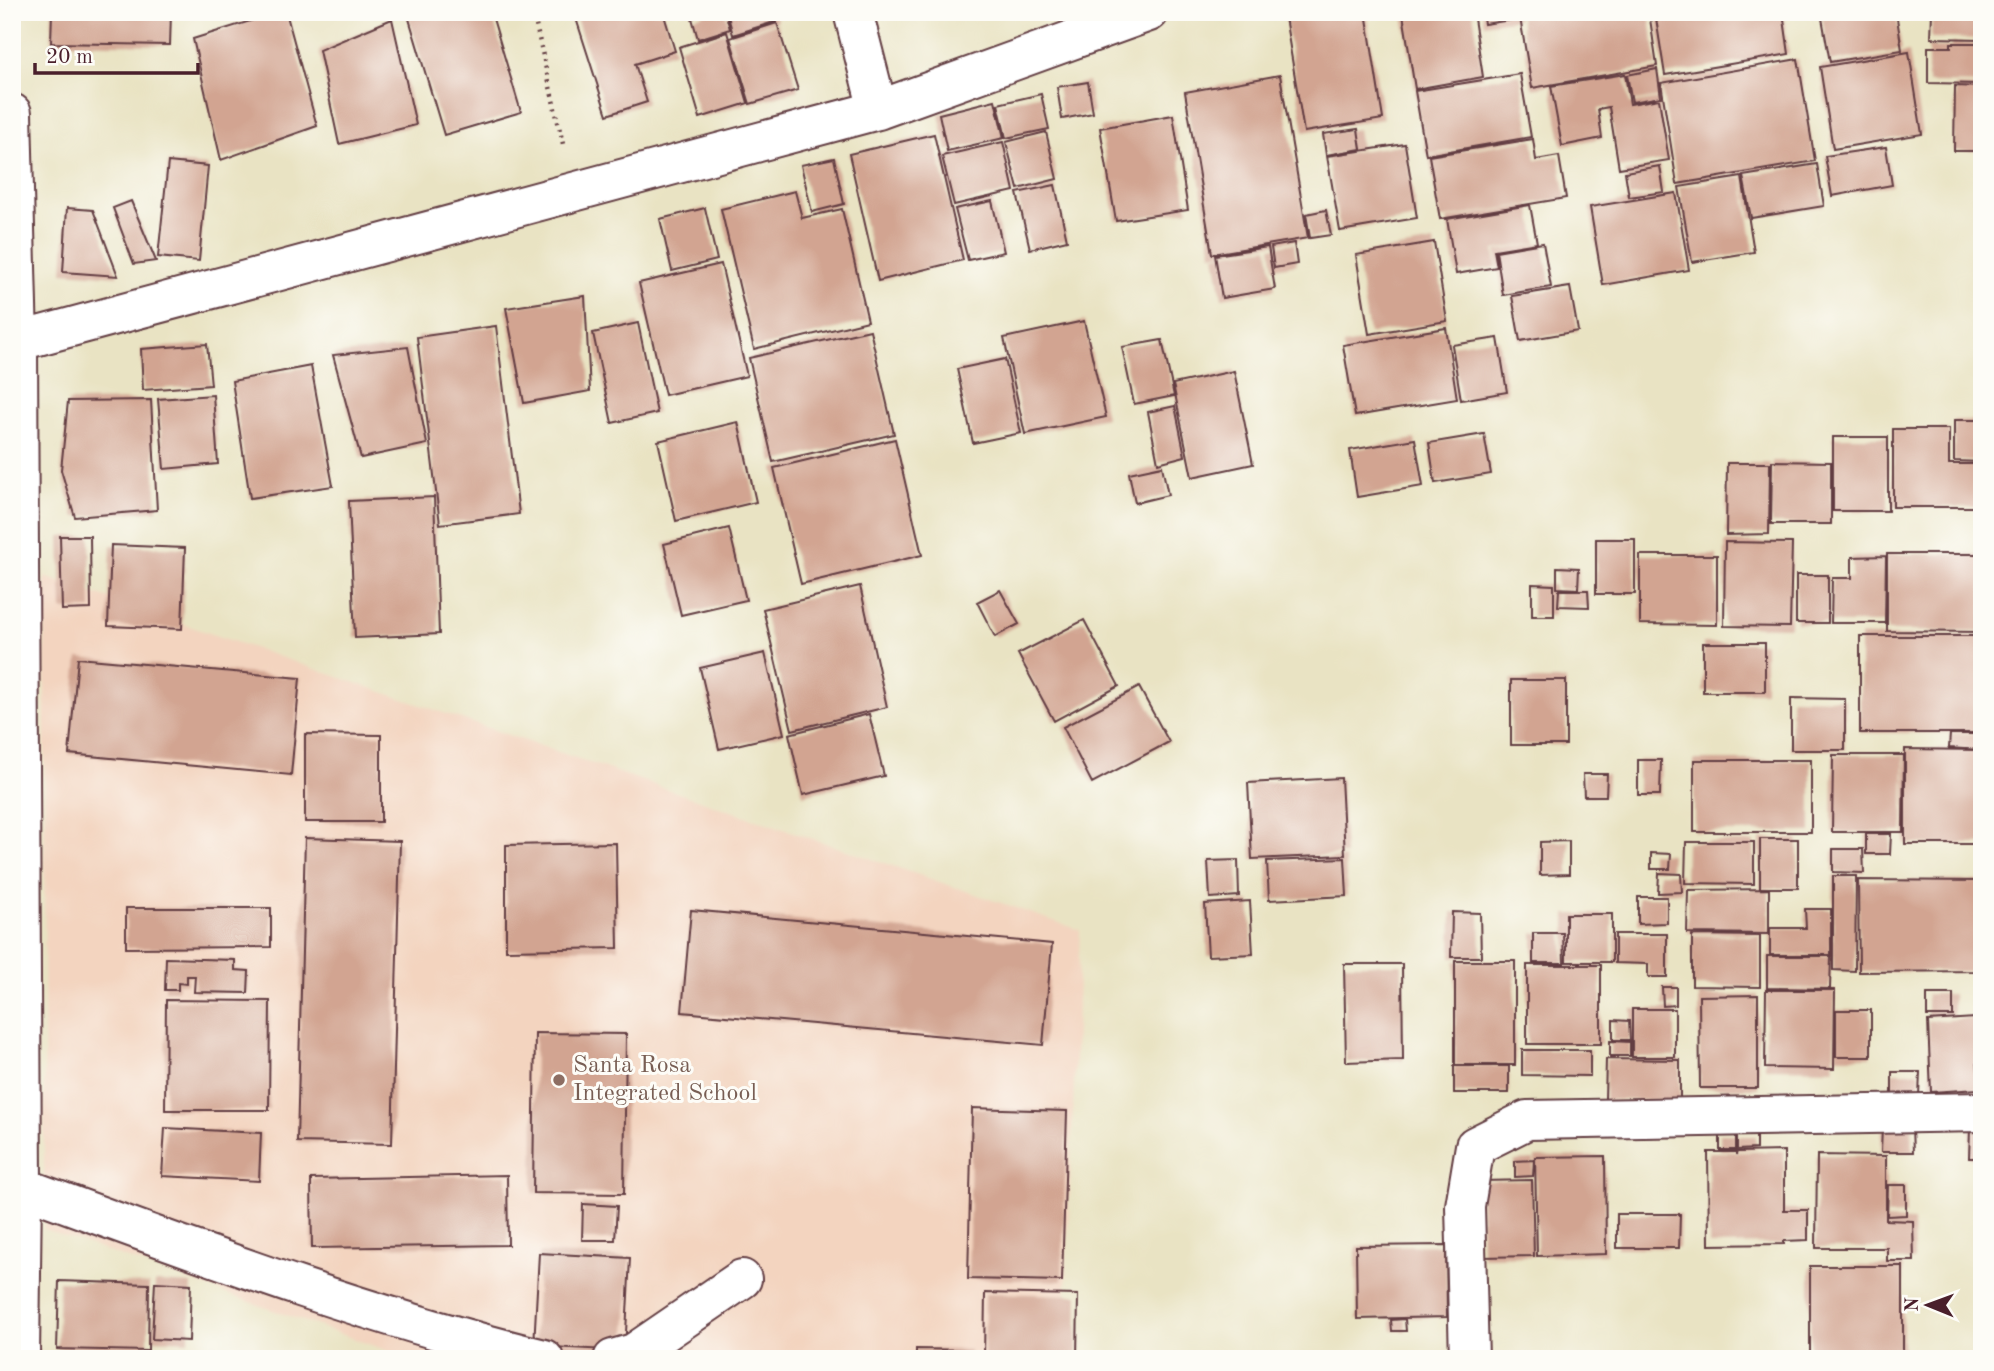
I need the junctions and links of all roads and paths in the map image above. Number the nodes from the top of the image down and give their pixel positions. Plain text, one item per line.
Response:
1 (533, 12) edge
2 (853, 12) edge
3 (1149, 12) edge
4 (878, 110) junction
5 (12, 113) edge
6 (574, 193) junction
7 (15, 343) edge
8 (1982, 1112) edge
9 (22, 1188) junction
10 (742, 1279) dead end
11 (20, 1359) edge
12 (544, 1359) edge
13 (613, 1359) edge
14 (1469, 1359) edge

1 - 6 path
2 - 4 street
3 - 4 street
4 - 6 street
5 - 7 street
6 - 7 street
7 - 9 street
8 - 14 street
9 - 11 street
9 - 12 street
10 - 13 street

